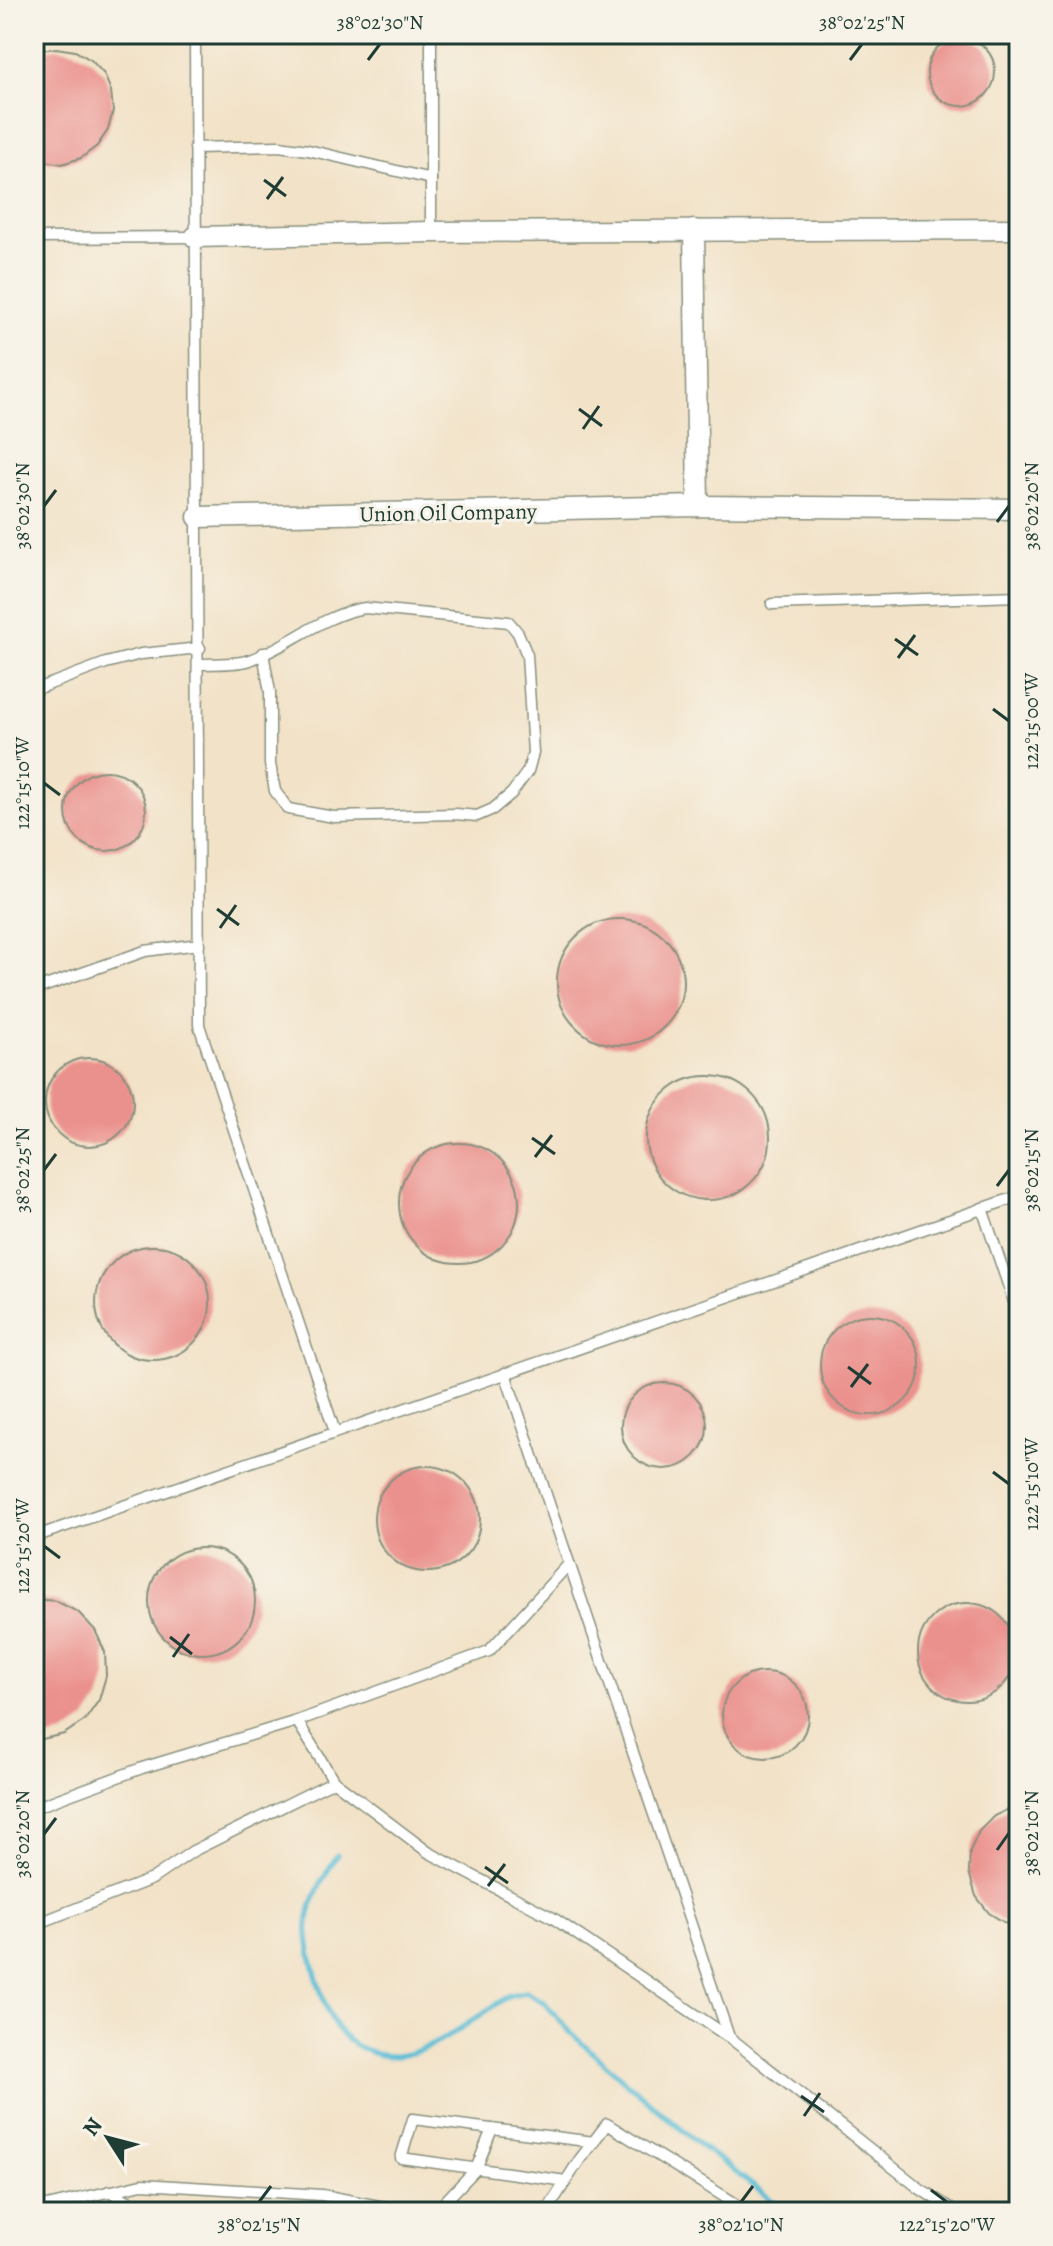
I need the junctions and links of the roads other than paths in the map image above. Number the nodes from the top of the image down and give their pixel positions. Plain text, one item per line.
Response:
1 (195, 34) edge
2 (431, 34) edge
3 (195, 148) junction
4 (431, 179) junction
5 (1019, 229) edge
6 (694, 230) junction
7 (431, 232) junction
8 (195, 237) junction
9 (34, 238) edge
10 (698, 506) junction
11 (1019, 509) edge
12 (198, 517) junction
13 (1019, 596) edge
14 (772, 604) dead end
15 (200, 648) junction
16 (263, 653) junction
17 (200, 664) junction
18 (34, 690) edge
19 (199, 944) junction
20 (34, 990) edge
21 (1019, 1196) edge
22 (982, 1208) junction
23 (1019, 1317) edge
24 (505, 1373) junction
25 (335, 1432) junction
26 (34, 1537) edge
27 (569, 1564) junction
28 (297, 1721) junction
29 (334, 1781) junction
30 (34, 1808) edge
31 (34, 1925) edge
32 (729, 2037) junction
33 (492, 2129) junction
34 (594, 2142) junction
35 (476, 2169) junction
36 (566, 2181) junction
37 (109, 2191) junction
38 (34, 2209) edge
39 (149, 2212) edge
40 (410, 2212) edge
41 (435, 2212) edge
42 (546, 2212) edge
43 (749, 2212) edge
44 (956, 2212) edge

1 - 3 lane
2 - 4 lane
3 - 4 lane
3 - 8 lane
4 - 7 lane
5 - 6 street
6 - 7 street
6 - 10 street
7 - 8 street
8 - 9 lane
8 - 12 lane
10 - 11 street, Union Oil Company
10 - 12 street, Union Oil Company
12 - 15 lane
13 - 14 lane
15 - 17 lane
15 - 18 lane
16 - 16 lane
16 - 17 lane
17 - 19 lane
19 - 20 lane
19 - 25 lane
21 - 22 lane
22 - 23 lane
22 - 24 lane
24 - 25 lane
24 - 27 lane
25 - 26 lane
27 - 28 lane
27 - 32 lane
28 - 29 lane
28 - 30 lane
29 - 31 lane
29 - 32 lane
32 - 44 lane
33 - 34 lane
33 - 35 lane
33 - 35 lane
34 - 36 lane
34 - 43 lane
35 - 36 lane
35 - 41 lane
36 - 42 lane
37 - 38 lane
37 - 39 lane
37 - 40 lane

